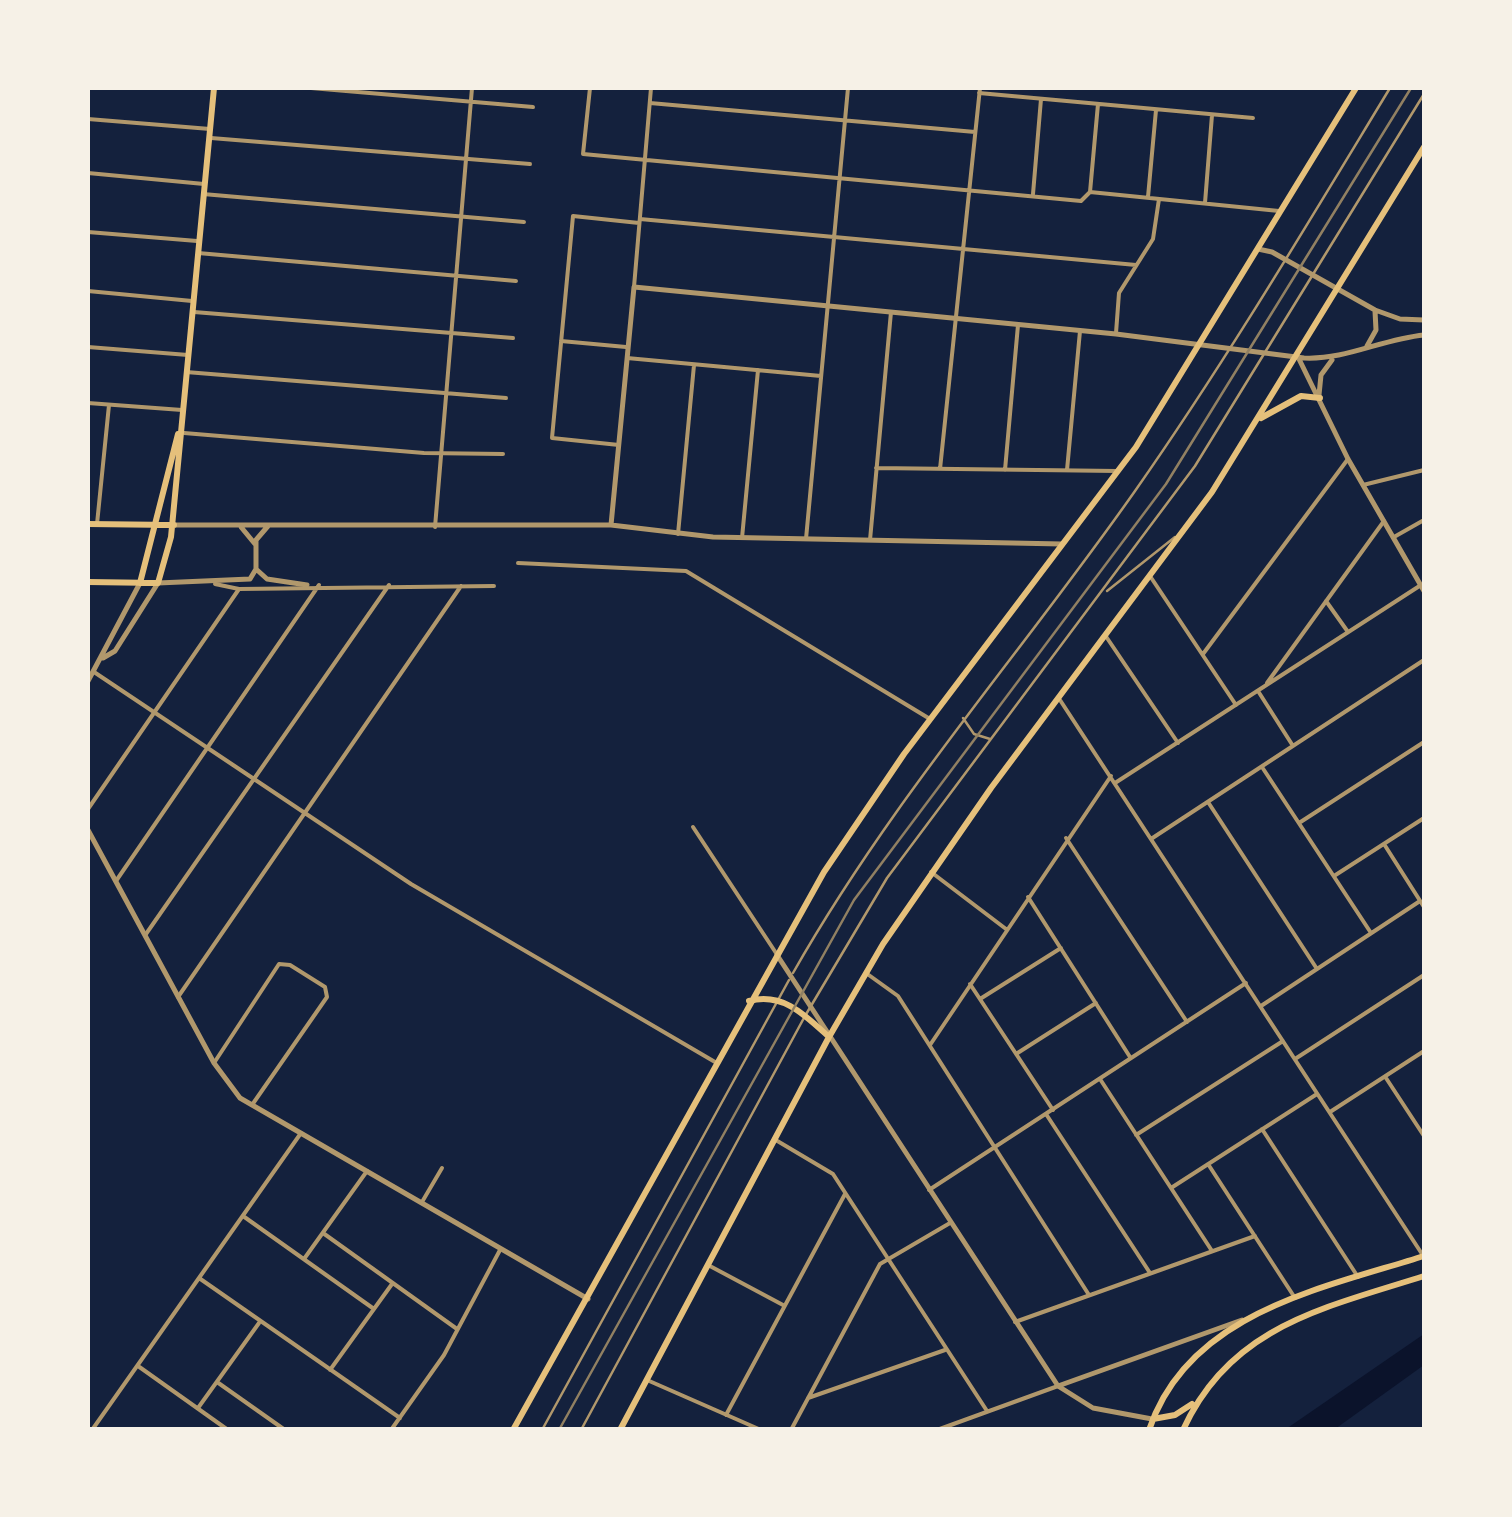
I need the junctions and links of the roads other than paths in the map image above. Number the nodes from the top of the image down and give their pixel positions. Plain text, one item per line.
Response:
1 (214, 88) edge
2 (311, 88) edge
3 (472, 88) edge
4 (590, 88) edge
5 (651, 88) edge
6 (848, 88) edge
7 (1356, 88) edge
8 (1388, 88) edge
9 (979, 90) edge
10 (1424, 94) edge
11 (1041, 99) junction
12 (470, 102) junction
13 (650, 103) junction
14 (1098, 104) junction
15 (534, 107) dead end
16 (1156, 110) junction
17 (1212, 115) junction
18 (1252, 118) dead end
19 (88, 119) edge
20 (845, 120) junction
21 (975, 132) junction
22 (209, 134) junction
23 (1424, 149) edge
24 (466, 160) junction
25 (645, 160) junction
26 (530, 164) dead end
27 (88, 173) edge
28 (840, 178) junction
29 (204, 184) junction
30 (970, 190) junction
31 (1090, 192) junction
32 (203, 194) junction
33 (1032, 196) junction
34 (1148, 197) junction
35 (1159, 198) junction
36 (1204, 203) junction
37 (1281, 211) junction
38 (461, 216) junction
39 (639, 221) junction
40 (524, 222) dead end
41 (88, 232) edge
42 (834, 236) junction
43 (199, 241) junction
44 (964, 250) junction
45 (1258, 250) junction
46 (198, 253) junction
47 (1284, 259) junction
48 (1136, 265) junction
49 (1312, 274) junction
50 (456, 276) junction
51 (516, 282) dead end
52 (634, 287) junction
53 (1338, 288) junction
54 (88, 292) edge
55 (193, 301) junction
56 (828, 306) junction
57 (1375, 310) junction
58 (192, 312) junction
59 (891, 312) junction
60 (957, 318) junction
61 (1424, 320) edge
62 (1018, 324) junction
63 (1080, 330) junction
64 (451, 333) junction
65 (1116, 334) junction
66 (1424, 334) edge
67 (513, 338) dead end
68 (561, 341) junction
69 (1200, 343) junction
70 (88, 347) edge
71 (628, 347) junction
72 (1230, 347) junction
73 (1365, 349) junction
74 (1266, 352) junction
75 (188, 355) junction
76 (1298, 357) junction
77 (627, 358) junction
78 (1335, 358) junction
79 (694, 364) junction
80 (758, 370) junction
81 (186, 372) junction
82 (821, 376) junction
83 (446, 395) junction
84 (506, 398) dead end
85 (1320, 398) junction
86 (88, 403) edge
87 (109, 405) junction
88 (182, 410) junction
89 (1260, 418) junction
90 (179, 433) junction
91 (619, 445) junction
92 (441, 452) junction
93 (503, 454) dead end
94 (1348, 459) junction
95 (876, 468) junction
96 (940, 469) junction
97 (1005, 470) junction
98 (1067, 470) junction
99 (1424, 470) edge
100 (1118, 471) junction
101 (1363, 485) junction
102 (1424, 520) edge
103 (1384, 521) junction
104 (88, 524) edge
105 (97, 524) junction
106 (158, 524) junction
107 (611, 524) junction
108 (174, 525) junction
109 (237, 525) junction
110 (270, 525) junction
111 (435, 526) junction
112 (1188, 526) junction
113 (678, 534) junction
114 (1394, 537) junction
115 (742, 538) junction
116 (806, 539) junction
117 (870, 540) junction
118 (255, 544) junction
119 (1062, 544) junction
120 (518, 562) dead end
121 (256, 569) junction
122 (1150, 575) junction
123 (88, 582) edge
124 (140, 582) junction
125 (158, 583) junction
126 (215, 584) junction
127 (306, 585) junction
128 (319, 585) junction
129 (389, 585) junction
130 (460, 586) junction
131 (494, 586) dead end
132 (1423, 588) edge
133 (239, 589) junction
134 (1102, 595) junction
135 (1326, 601) junction
136 (1348, 632) junction
137 (1105, 634) junction
138 (1202, 654) junction
139 (102, 658) junction
140 (1424, 660) edge
141 (94, 672) junction
142 (88, 681) edge
143 (1264, 686) junction
144 (1258, 691) junction
145 (1058, 697) junction
146 (1236, 705) junction
147 (153, 713) junction
148 (962, 716) junction
149 (930, 719) junction
150 (991, 739) junction
151 (1424, 742) edge
152 (1178, 743) junction
153 (1293, 746) junction
154 (205, 749) junction
155 (1262, 767) junction
156 (1110, 776) junction
157 (253, 782) junction
158 (1115, 784) junction
159 (1208, 802) junction
160 (88, 809) edge
161 (303, 815) junction
162 (1424, 818) edge
163 (1298, 822) junction
164 (693, 827) dead end
165 (88, 830) edge
166 (1066, 838) junction
167 (1151, 839) junction
168 (1384, 844) junction
169 (931, 872) junction
170 (1334, 876) junction
171 (116, 881) junction
172 (1028, 897) junction
173 (1420, 900) junction
174 (1424, 907) edge
175 (1006, 929) junction
176 (1371, 933) junction
177 (145, 936) junction
178 (1061, 948) junction
179 (776, 953) junction
180 (1316, 969) junction
181 (866, 973) junction
182 (792, 974) junction
183 (1424, 976) edge
184 (970, 984) junction
185 (1246, 984) junction
186 (178, 997) junction
187 (980, 999) junction
188 (778, 1000) junction
189 (749, 1001) junction
190 (1096, 1003) junction
191 (811, 1006) junction
192 (1260, 1006) junction
193 (806, 1016) junction
194 (1187, 1022) junction
195 (829, 1036) junction
196 (1283, 1041) junction
197 (930, 1045) junction
198 (1424, 1051) edge
199 (1016, 1054) junction
200 (1131, 1058) junction
201 (1295, 1060) junction
202 (214, 1062) junction
203 (715, 1062) junction
204 (1385, 1076) junction
205 (1100, 1079) junction
206 (1318, 1094) junction
207 (252, 1105) junction
208 (1052, 1110) junction
209 (1330, 1112) junction
210 (1046, 1114) junction
211 (1262, 1130) junction
212 (301, 1133) junction
213 (1136, 1134) junction
214 (1424, 1136) edge
215 (774, 1140) junction
216 (995, 1148) junction
217 (1208, 1164) junction
218 (442, 1168) dead end
219 (367, 1172) junction
220 (1171, 1188) junction
221 (929, 1190) junction
222 (846, 1194) junction
223 (422, 1203) junction
224 (242, 1216) junction
225 (950, 1223) junction
226 (322, 1233) junction
227 (1254, 1236) junction
228 (501, 1249) junction
229 (1212, 1251) junction
230 (1424, 1256) edge
231 (888, 1259) junction
232 (304, 1260) junction
233 (708, 1265) junction
234 (1150, 1273) junction
235 (1424, 1276) edge
236 (1358, 1277) junction
237 (199, 1278) junction
238 (392, 1283) junction
239 (1089, 1296) junction
240 (588, 1299) junction
241 (1296, 1300) junction
242 (784, 1306) junction
243 (374, 1309) junction
244 (1242, 1320) junction
245 (260, 1321) junction
246 (1015, 1322) junction
247 (459, 1330) junction
248 (946, 1349) junction
249 (137, 1366) junction
250 (330, 1370) junction
251 (647, 1380) junction
252 (217, 1382) junction
253 (1058, 1386) junction
254 (808, 1398) junction
255 (1198, 1399) junction
256 (198, 1408) junction
257 (987, 1411) junction
258 (726, 1414) junction
259 (400, 1418) junction
260 (1152, 1420) junction
261 (91, 1428) edge
262 (284, 1429) edge
263 (228, 1430) edge
264 (391, 1430) edge
265 (513, 1430) edge
266 (542, 1430) edge
267 (581, 1430) edge
268 (620, 1430) edge
269 (761, 1430) edge
270 (791, 1430) edge
271 (937, 1430) edge
272 (1149, 1430) edge
273 (1162, 1430) edge
274 (1183, 1430) edge

1 - 22 main road
2 - 12 street
3 - 12 street
4 - 25 street
5 - 13 street
6 - 20 street
7 - 37 main road
8 - 47 lane
9 - 11 street
9 - 21 street
10 - 49 lane
11 - 14 street
11 - 33 street
12 - 15 street
12 - 24 street
13 - 20 street
13 - 25 street
14 - 16 street
14 - 31 street
16 - 17 street
16 - 34 street
17 - 18 street
17 - 36 street
19 - 22 street
20 - 21 street
20 - 28 street
21 - 30 street
22 - 24 street
22 - 29 main road
23 - 53 main road
24 - 26 street
24 - 38 street
25 - 28 street
25 - 39 street
27 - 29 street
28 - 30 street
28 - 42 street
29 - 32 main road
30 - 33 street
30 - 44 street
31 - 33 street
31 - 34 street
32 - 38 street
32 - 43 main road
34 - 35 street
35 - 36 street
35 - 48 street
36 - 37 street
37 - 45 main road
38 - 40 street
38 - 50 street
39 - 42 street
39 - 52 street
39 - 68 street
41 - 43 street
42 - 44 street
42 - 56 street
43 - 46 main road
44 - 48 street
44 - 60 street
45 - 47 street
45 - 69 main road
46 - 50 street
46 - 55 main road
47 - 49 street
47 - 72 lane
48 - 65 street
49 - 53 street
49 - 74 lane
50 - 51 street
50 - 64 street
52 - 56 street
52 - 71 street
53 - 57 street
53 - 76 main road
54 - 55 street
55 - 58 main road
56 - 59 street
56 - 82 street
57 - 61 street
57 - 73 street
58 - 64 street
58 - 75 main road
59 - 60 street
59 - 95 street
60 - 62 street
60 - 96 street
62 - 63 street
62 - 97 street
63 - 65 street
63 - 98 street
64 - 67 street
64 - 83 street
65 - 69 street
66 - 73 street
68 - 71 street
68 - 91 street
69 - 72 street
69 - 100 main road
70 - 75 street
71 - 77 street
72 - 74 street
72 - 148 lane
73 - 78 street
74 - 76 street
74 - 134 lane
75 - 81 main road
76 - 78 street
76 - 85 street
76 - 89 main road
77 - 79 street
77 - 91 street
78 - 85 street
79 - 80 street
79 - 113 street
80 - 82 street
80 - 115 street
81 - 83 street
81 - 88 main road
82 - 116 street
83 - 84 street
83 - 92 street
85 - 89 main road
85 - 94 street
86 - 87 street
87 - 88 street
87 - 105 street
88 - 90 main road
89 - 112 main road
90 - 92 street
90 - 106 main road
90 - 108 main road
91 - 107 street
92 - 93 street
92 - 111 street
94 - 101 street
94 - 138 street
95 - 96 street
95 - 117 street
96 - 97 street
97 - 98 street
98 - 100 street
99 - 101 street
100 - 119 main road
101 - 103 street
102 - 114 street
103 - 114 street
103 - 135 street
104 - 105 main road
105 - 106 main road
106 - 108 main road
106 - 124 main road
107 - 111 street
107 - 113 street
108 - 109 street
108 - 125 main road
109 - 110 street
109 - 118 street
110 - 111 street
110 - 118 street
112 - 122 main road
112 - 134 lane
113 - 115 street
114 - 132 street
115 - 116 street
116 - 117 street
117 - 119 street
118 - 121 street
119 - 149 main road
120 - 149 street
121 - 126 street
121 - 127 street
122 - 137 main road
122 - 138 street
123 - 124 main road
124 - 125 main road
124 - 139 street
125 - 126 street
125 - 139 street
126 - 133 street
127 - 128 street
127 - 133 street
128 - 129 street
128 - 154 street
129 - 130 street
129 - 157 street
130 - 131 street
130 - 161 street
132 - 136 street
133 - 147 street
134 - 150 lane
135 - 136 street
135 - 143 street
136 - 143 street
137 - 145 main road
137 - 152 street
138 - 146 street
139 - 141 street
140 - 153 street
141 - 142 street
141 - 147 street
143 - 144 street
144 - 146 street
144 - 153 street
145 - 156 street
145 - 169 main road
146 - 152 street
147 - 154 street
147 - 160 street
148 - 150 lane
148 - 182 lane
149 - 179 main road
150 - 191 lane
151 - 163 street
152 - 158 street
153 - 155 street
154 - 157 street
154 - 171 street
155 - 159 street
155 - 163 street
156 - 158 street
156 - 166 street
157 - 161 street
157 - 177 street
158 - 167 street
159 - 167 street
159 - 180 street
161 - 186 street
161 - 203 street
162 - 168 street
163 - 170 street
164 - 179 street
165 - 171 street
166 - 172 street
166 - 194 street
167 - 185 street
168 - 170 street
168 - 173 street
169 - 175 street
169 - 181 main road
170 - 176 street
171 - 177 street
172 - 175 street
172 - 178 street
173 - 174 street
173 - 176 street
175 - 184 street
176 - 180 street
177 - 186 street
178 - 187 street
178 - 190 street
179 - 182 street
179 - 189 main road
180 - 192 street
181 - 195 main road
181 - 197 street
182 - 188 lane
182 - 191 street
183 - 201 street
184 - 187 street
184 - 197 street
185 - 192 street
185 - 194 street
186 - 202 street
187 - 199 street
188 - 189 main road
188 - 193 main road
188 - 266 lane
189 - 203 main road
190 - 199 street
190 - 200 street
191 - 193 lane
191 - 195 street
192 - 196 street
193 - 195 main road
193 - 267 lane
194 - 200 street
195 - 215 main road
195 - 221 street
196 - 201 street
196 - 213 street
197 - 216 street
198 - 204 street
199 - 208 street
200 - 205 street
201 - 206 street
202 - 207 street
202 - 207 street
203 - 240 main road
204 - 209 street
204 - 214 street
205 - 208 street
205 - 213 street
206 - 209 street
206 - 211 street
207 - 212 street
208 - 210 street
209 - 230 street
210 - 216 street
210 - 234 street
211 - 217 street
211 - 236 street
212 - 219 street
212 - 224 street
213 - 220 street
215 - 222 street
215 - 233 main road
216 - 221 street
216 - 239 street
217 - 220 street
217 - 227 street
218 - 223 street
219 - 223 street
219 - 226 street
220 - 229 street
221 - 225 street
222 - 231 street
222 - 242 street
223 - 228 street
224 - 232 street
224 - 237 street
225 - 231 street
225 - 246 street
226 - 232 street
226 - 238 street
227 - 229 street
227 - 241 street
228 - 240 street
228 - 247 street
229 - 234 street
230 - 236 main road
231 - 248 street
231 - 254 street
232 - 243 street
233 - 242 street
233 - 251 main road
234 - 239 street
235 - 255 main road
236 - 241 main road
237 - 245 street
237 - 249 street
238 - 243 street
238 - 247 street
239 - 246 street
240 - 265 main road
241 - 244 main road
242 - 258 street
243 - 250 street
244 - 253 street
244 - 260 main road
245 - 250 street
245 - 252 street
246 - 253 street
247 - 259 street
248 - 254 street
248 - 257 street
249 - 256 street
249 - 261 street
250 - 259 street
251 - 258 street
251 - 268 main road
252 - 256 street
252 - 262 street
253 - 257 street
253 - 260 street
254 - 270 street
255 - 260 main road
255 - 274 main road
256 - 263 street
257 - 271 street
258 - 269 street
259 - 264 street
260 - 272 main road
260 - 273 main road

